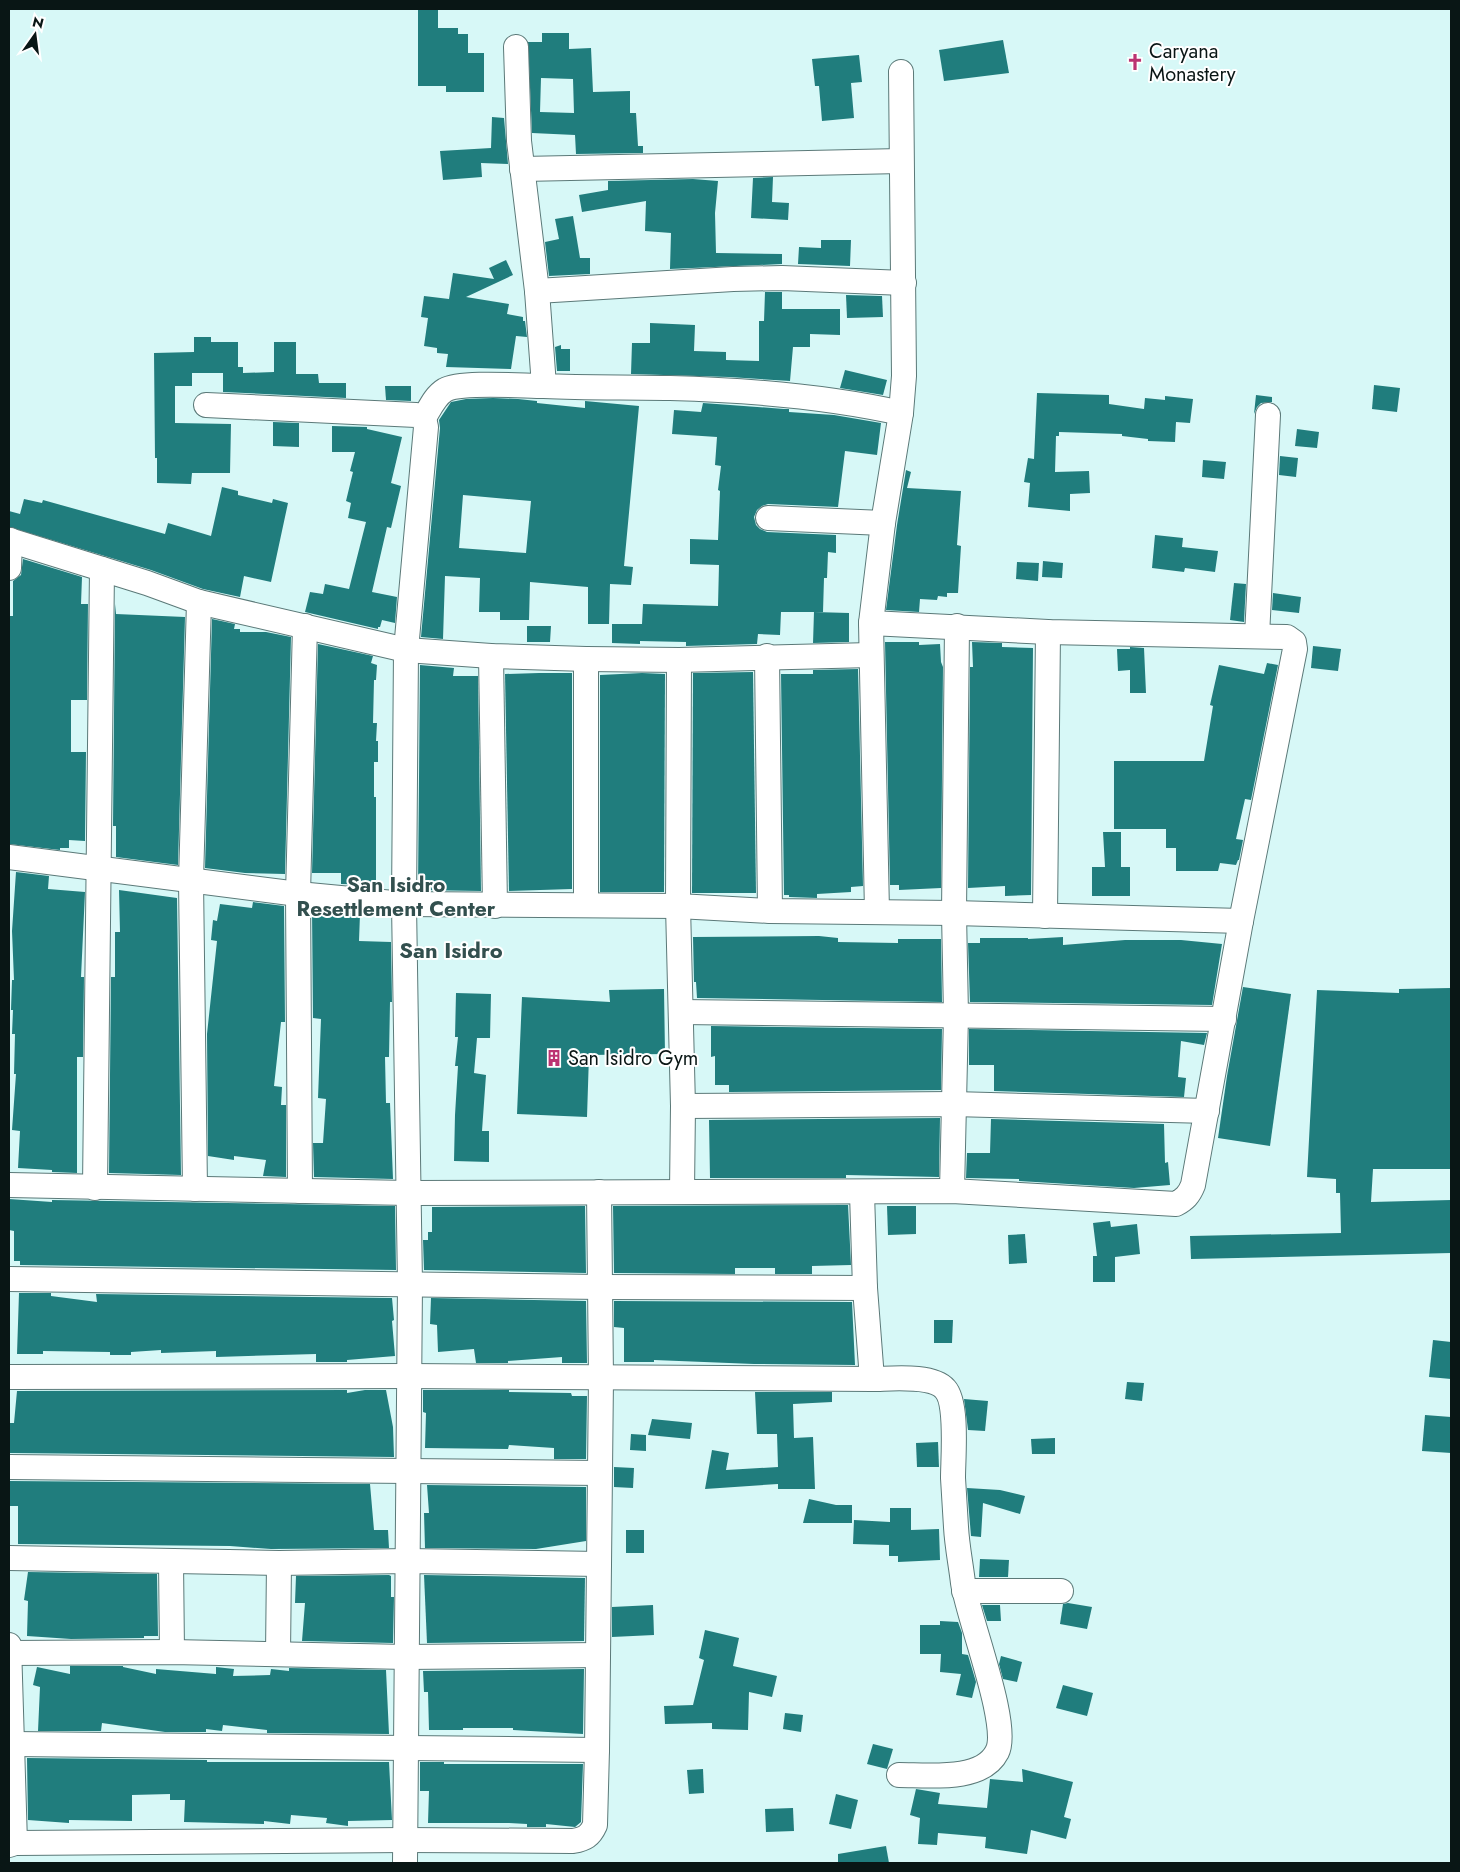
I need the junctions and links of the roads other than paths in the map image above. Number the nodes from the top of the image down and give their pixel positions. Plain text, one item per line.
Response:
1 (516, 47) dead end
2 (901, 72) dead end
3 (901, 161) junction
4 (522, 168) junction
5 (904, 283) junction
6 (537, 291) junction
7 (544, 386) junction
8 (206, 405) dead end
9 (901, 413) junction
10 (1268, 416) dead end
11 (424, 418) junction
12 (768, 518) dead end
13 (883, 524) junction
14 (9, 540) edge
15 (9, 568) edge
16 (102, 569) junction
17 (199, 602) junction
18 (871, 623) junction
19 (305, 626) junction
20 (957, 626) junction
21 (1048, 632) junction
22 (1257, 636) junction
23 (406, 650) junction
24 (871, 655) junction
25 (491, 656) junction
26 (767, 656) junction
27 (586, 659) junction
28 (679, 660) junction
29 (9, 857) edge
30 (99, 869) junction
31 (191, 880) junction
32 (298, 894) junction
33 (404, 904) junction
34 (586, 904) junction
35 (495, 906) junction
36 (678, 906) junction
37 (770, 911) junction
38 (877, 912) junction
39 (954, 913) junction
40 (1045, 916) junction
41 (1241, 921) junction
42 (681, 1012) junction
43 (956, 1015) junction
44 (1224, 1019) junction
45 (953, 1104) junction
46 (683, 1106) junction
47 (1207, 1111) junction
48 (9, 1185) edge
49 (95, 1188) junction
50 (195, 1189) junction
51 (300, 1191) junction
52 (682, 1191) junction
53 (952, 1191) junction
54 (599, 1192) junction
55 (409, 1193) junction
56 (862, 1193) junction
57 (9, 1279) edge
58 (410, 1284) junction
59 (600, 1287) junction
60 (865, 1288) junction
61 (408, 1376) junction
62 (9, 1377) edge
63 (601, 1378) junction
64 (872, 1379) junction
65 (9, 1467) edge
66 (407, 1470) junction
67 (599, 1473) junction
68 (9, 1558) edge
69 (171, 1561) junction
70 (407, 1561) junction
71 (279, 1563) junction
72 (599, 1564) junction
73 (964, 1591) junction
74 (1061, 1591) dead end
75 (9, 1645) edge
76 (172, 1652) junction
77 (9, 1653) edge
78 (278, 1654) junction
79 (598, 1655) junction
80 (406, 1657) junction
81 (12, 1744) junction
82 (405, 1748) junction
83 (597, 1750) junction
84 (899, 1775) dead end
85 (12, 1844) edge
86 (405, 1852) edge

1 - 4 street
2 - 3 street
3 - 4 street
3 - 5 street
4 - 6 street
5 - 6 street
5 - 9 street
6 - 7 street
7 - 9 street
7 - 11 street
8 - 11 street
9 - 13 street
10 - 22 street
11 - 23 street
12 - 13 street
13 - 18 street
14 - 15 street
14 - 16 street
16 - 17 street
16 - 30 street
17 - 19 street
17 - 31 street
18 - 20 street
18 - 24 street
19 - 23 street
19 - 32 street
20 - 21 street
20 - 39 street
21 - 22 street
21 - 40 street
22 - 41 street
23 - 25 street
23 - 33 street
24 - 26 street
24 - 38 street
25 - 27 street
25 - 35 street
26 - 28 street
26 - 37 street
27 - 28 street
27 - 34 street
28 - 36 street
29 - 30 street
30 - 31 street
30 - 49 street
31 - 32 street
31 - 50 street
32 - 33 street
32 - 51 street
33 - 35 street
33 - 55 street
34 - 35 street
34 - 36 street
36 - 37 street
36 - 42 street
37 - 38 street
38 - 39 street
39 - 40 street
39 - 43 street
40 - 41 street
41 - 44 street
42 - 43 street
42 - 46 street
43 - 44 street
43 - 45 street
44 - 47 street
45 - 46 street
45 - 47 street
45 - 53 street
46 - 52 street
47 - 53 street
48 - 49 street
49 - 50 street
50 - 51 street
51 - 55 street
52 - 54 street
52 - 56 street
53 - 56 street
54 - 55 street
54 - 59 street
55 - 58 street
56 - 60 street
57 - 58 street
58 - 59 street
58 - 61 street
59 - 60 street
59 - 63 street
60 - 64 street
61 - 62 street
61 - 63 street
61 - 66 street
63 - 64 street
63 - 67 street
64 - 73 street
65 - 66 street
66 - 67 street
66 - 70 street
67 - 72 street
68 - 69 street
69 - 71 street
69 - 76 street
70 - 71 street
70 - 72 street
70 - 80 street
71 - 78 street
72 - 79 street
73 - 74 street
73 - 84 street
75 - 77 street
76 - 77 street
76 - 78 street
77 - 81 street
78 - 80 street
79 - 80 street
79 - 83 street
80 - 82 street
81 - 82 street
81 - 85 street
82 - 83 street
82 - 86 street
83 - 86 street
85 - 86 street

